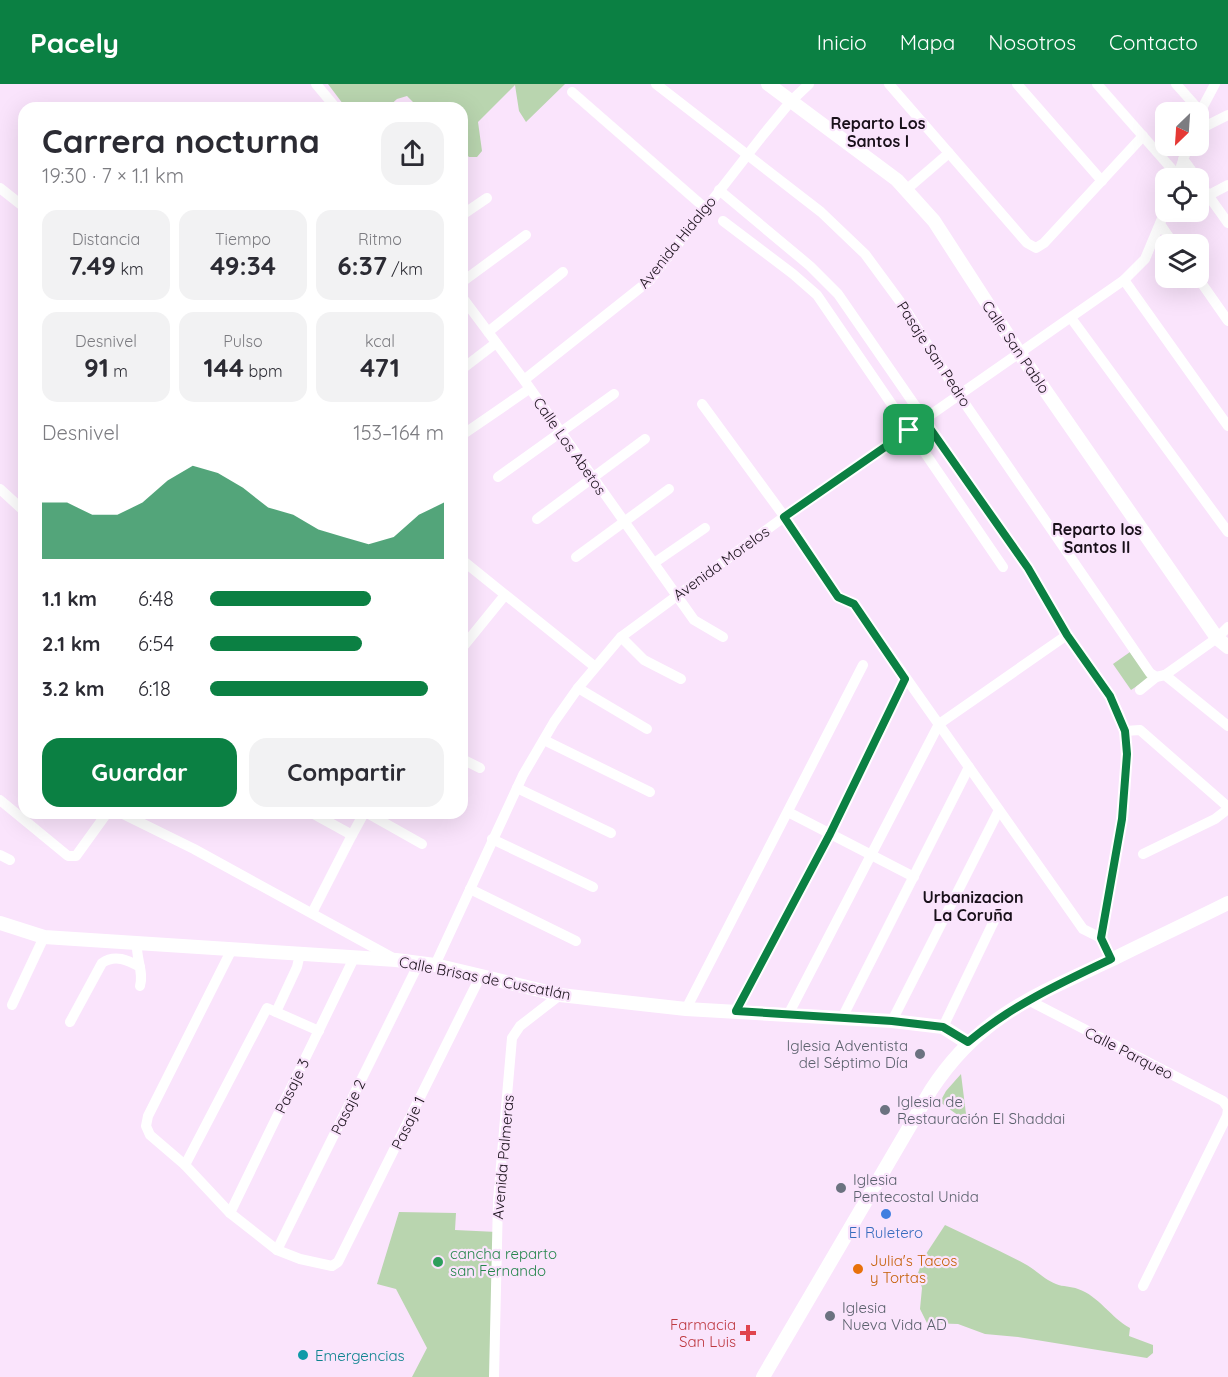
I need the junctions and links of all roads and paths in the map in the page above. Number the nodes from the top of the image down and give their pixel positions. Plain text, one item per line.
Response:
1 (316, 84) edge
2 (656, 84) edge
3 (768, 84) edge
4 (809, 84) edge
5 (889, 84) edge
6 (1017, 84) edge
7 (1097, 84) edge
8 (1176, 84) edge
9 (1215, 84) edge
10 (572, 92) dead end
11 (790, 101) junction
12 (331, 102) edge
13 (1191, 102) edge
14 (1206, 102) edge
15 (1228, 115) edge
16 (1209, 124) edge
17 (1143, 136) junction
18 (949, 153) junction
19 (746, 155) junction
20 (1184, 156) edge
21 (1183, 159) junction
22 (1170, 168) edge
23 (1180, 168) edge
24 (1189, 168) edge
25 (1102, 181) junction
26 (1228, 185) edge
27 (0, 188) edge
28 (719, 190) junction
29 (906, 190) junction
30 (1209, 195) joint
31 (487, 198) dead end
32 (18, 202) edge
33 (705, 208) junction
34 (468, 211) edge
35 (723, 221) dead end
36 (1228, 223) edge
37 (1160, 224) joint
38 (1167, 234) edge
39 (526, 235) dead end
40 (563, 272) dead end
41 (468, 278) edge
42 (1124, 280) junction
43 (1204, 288) edge
44 (468, 306) edge
45 (1071, 318) junction
46 (1228, 321) edge
47 (488, 332) junction
48 (496, 343) junction
49 (1020, 354) junction
50 (468, 364) edge
51 (526, 384) junction
52 (614, 394) dead end
53 (959, 395) junction
54 (702, 404) dead end
55 (924, 420) junction
56 (1227, 420) edge
57 (909, 430) junction
58 (468, 431) edge
59 (560, 433) junction
60 (645, 439) dead end
61 (498, 477) dead end
62 (592, 478) junction
63 (0, 489) edge
64 (669, 489) dead end
65 (18, 506) edge
66 (784, 517) junction
67 (537, 519) dead end
68 (624, 520) junction
69 (705, 528) dead end
70 (1228, 532) edge
71 (576, 557) dead end
72 (654, 563) junction
73 (468, 565) edge
74 (1003, 567) dead end
75 (505, 595) junction
76 (677, 596) junction
77 (1228, 627) edge
78 (1067, 635) junction
79 (621, 637) junction
80 (723, 637) dead end
81 (468, 641) edge
82 (1223, 642) edge
83 (863, 664) dead end
84 (594, 666) junction
85 (1160, 676) junction
86 (681, 679) dead end
87 (905, 679) junction
88 (578, 688) junction
89 (1140, 690) dead end
90 (939, 724) junction
91 (1228, 726) edge
92 (647, 729) dead end
93 (1125, 731) junction
94 (544, 740) junction
95 (468, 762) edge
96 (969, 767) junction
97 (480, 768) dead end
98 (516, 788) junction
99 (650, 792) dead end
100 (0, 800) edge
101 (1228, 808) edge
102 (999, 810) junction
103 (788, 812) junction
104 (18, 815) edge
105 (23, 819) edge
106 (103, 819) edge
107 (133, 819) edge
108 (323, 819) edge
109 (361, 819) edge
110 (376, 819) edge
111 (611, 833) dead end
112 (830, 834) junction
113 (352, 835) junction
114 (492, 839) junction
115 (422, 844) dead end
116 (1143, 854) dead end
117 (872, 856) junction
118 (914, 877) junction
119 (593, 887) dead end
120 (470, 889) junction
121 (1228, 903) edge
122 (312, 913) junction
123 (994, 921) dead end
124 (0, 923) edge
125 (44, 937) junction
126 (1101, 938) junction
127 (576, 941) dead end
128 (137, 944) junction
129 (232, 949) junction
130 (300, 954) junction
131 (354, 958) junction
132 (1111, 959) junction
133 (396, 960) junction
134 (419, 963) junction
135 (435, 965) junction
136 (140, 968) junction
137 (480, 977) junction
138 (140, 986) dead end
139 (560, 995) junction
140 (1028, 1000) junction
141 (12, 1005) dead end
142 (686, 1009) junction
143 (272, 1010) junction
144 (736, 1011) junction
145 (788, 1016) junction
146 (842, 1018) junction
147 (892, 1021) junction
148 (70, 1022) dead end
149 (943, 1027) junction
150 (319, 1031) junction
151 (968, 1042) junction
152 (1228, 1108) edge
153 (185, 1165) junction
154 (230, 1214) junction
155 (277, 1250) junction
156 (1143, 1286) dead end
157 (494, 1377) edge
158 (764, 1377) edge

1 - 12 street
2 - 19 street, Pasaje San Pedro
3 - 11 street, Calle San Pablo
4 - 11 street, Avenida Hidalgo
5 - 18 street
6 - 25 street
7 - 17 street
8 - 13 street
9 - 14 street
10 - 33 street
11 - 19 street, Avenida Hidalgo
11 - 29 street, Calle San Pablo
15 - 16 street
17 - 22 street
17 - 25 street
18 - 25 street
18 - 29 street
19 - 28 street, Avenida Hidalgo
19 - 53 street, Pasaje San Pedro
20 - 21 street
21 - 23 street
21 - 24 street
26 - 30 street
27 - 32 street
28 - 33 street, Avenida Hidalgo
28 - 55 street
29 - 49 street, Calle San Pablo
30 - 36 street
31 - 34 street
33 - 51 street, Avenida Hidalgo
35 - 57 street
37 - 38 street
37 - 42 street, Avenida Morelos
39 - 41 street
40 - 47 street
42 - 45 street, Avenida Morelos
42 - 56 street
43 - 46 street
44 - 47 street, Calle Los Abetos
45 - 49 street, Avenida Morelos
45 - 70 street
47 - 48 street, Calle Los Abetos
48 - 50 street
48 - 51 street, Calle Los Abetos
49 - 53 street, Avenida Morelos
49 - 82 street, Calle San Pablo
51 - 58 street, Avenida Hidalgo
51 - 59 street, Calle Los Abetos
52 - 59 street
53 - 55 street, Avenida Morelos
53 - 85 street, Pasaje San Pedro
54 - 66 street
55 - 57 street, Avenida Morelos
55 - 78 street
57 - 66 street, Avenida Morelos
57 - 74 street
59 - 61 street
59 - 62 street, Calle Los Abetos
60 - 62 street
62 - 67 street
62 - 68 street, Calle Los Abetos
63 - 65 street
64 - 68 street
66 - 76 street, Avenida Morelos
66 - 87 street
68 - 71 street
68 - 72 street, Calle Los Abetos
69 - 72 street
72 - 76 street, Calle Los Abetos
73 - 75 street
75 - 81 street
75 - 84 street
76 - 79 street, Avenida Morelos
76 - 80 street, Calle Los Abetos
77 - 82 street
78 - 90 street
78 - 93 street
79 - 84 street, Avenida Morelos
79 - 86 street
82 - 85 street
83 - 103 street
84 - 88 street, Avenida Morelos
85 - 89 street
85 - 91 street, Pasaje San Pedro
87 - 90 street
87 - 112 street
88 - 92 street
88 - 94 street, Avenida Morelos
90 - 96 street
90 - 117 street
93 - 101 street
93 - 126 street
94 - 98 street, Avenida Morelos
94 - 99 street
95 - 97 street
96 - 102 street
96 - 118 street
98 - 111 street
98 - 114 street, Avenida Morelos
100 - 104 street
101 - 116 street
102 - 126 street
102 - 147 street
103 - 112 street
103 - 142 street
105 - 106 street
107 - 122 street
108 - 113 street
109 - 113 street
110 - 115 street
112 - 117 street
112 - 144 street
113 - 122 street
114 - 119 street
114 - 120 street, Avenida Morelos
117 - 118 street
117 - 145 street
118 - 146 street
120 - 127 street
120 - 135 street, Avenida Morelos
121 - 132 street
122 - 133 street
123 - 149 street
124 - 125 street, Calle Brisas de Cuscatlán
125 - 128 street, Calle Brisas de Cuscatlán
125 - 141 street
126 - 132 street
128 - 129 street, Calle Brisas de Cuscatlán
128 - 136 street
129 - 130 street, Calle Brisas de Cuscatlán
129 - 153 street
130 - 131 street, Calle Brisas de Cuscatlán
130 - 143 street
131 - 133 street, Calle Brisas de Cuscatlán
131 - 150 street, Pasaje 3
132 - 140 street
133 - 134 street, Calle Brisas de Cuscatlán
134 - 135 street, Calle Brisas de Cuscatlán
134 - 155 street, Pasaje 2
135 - 137 street, Calle Brisas de Cuscatlán
136 - 138 street
136 - 148 street
137 - 139 street, Calle Brisas de Cuscatlán
137 - 155 street, Pasaje 1
139 - 142 street, Calle Brisas de Cuscatlán
139 - 157 street, Avenida Palmeras
140 - 151 street
140 - 152 street, Calle Parqueo
142 - 144 street, Calle Brisas de Cuscatlán
143 - 150 street
143 - 153 street
144 - 145 street, Calle Brisas de Cuscatlán
145 - 146 street, Calle Brisas de Cuscatlán
146 - 147 street, Calle Brisas de Cuscatlán
147 - 149 street, Calle Brisas de Cuscatlán
149 - 151 street, Calle Brisas de Cuscatlán
150 - 154 street, Pasaje 3
151 - 158 street
152 - 156 street, Calle Parqueo
153 - 154 street
154 - 155 street

